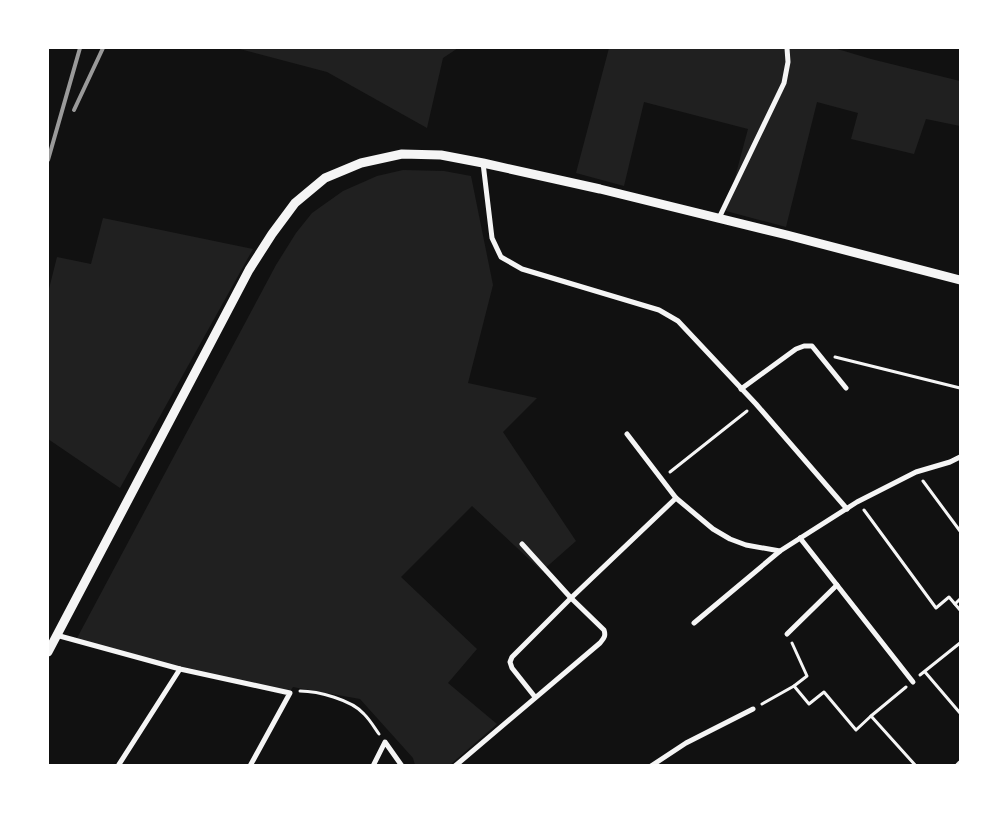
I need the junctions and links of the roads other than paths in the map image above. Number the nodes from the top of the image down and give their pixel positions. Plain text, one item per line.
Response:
1 (787, 48) edge
2 (483, 163) junction
3 (719, 218) junction
4 (960, 280) edge
5 (846, 388) dead end
6 (741, 389) junction
7 (627, 434) dead end
8 (960, 457) edge
9 (676, 498) junction
10 (847, 509) junction
11 (800, 538) junction
12 (522, 544) dead end
13 (780, 551) junction
14 (836, 585) junction
15 (571, 598) junction
16 (694, 623) dead end
17 (788, 634) road end
18 (56, 636) junction
19 (48, 652) edge
20 (180, 669) junction
21 (913, 682) road end
22 (535, 697) junction
23 (753, 709) road end
24 (960, 763) edge
25 (118, 766) edge
26 (250, 766) edge
27 (373, 766) edge
28 (402, 766) edge
29 (455, 766) edge
30 (651, 766) edge
31 (957, 766) edge

1 - 3 street
2 - 3 street
2 - 6 street
2 - 18 street
3 - 4 street
5 - 6 street
6 - 10 street
7 - 9 street
8 - 10 street
9 - 13 street
9 - 15 street
10 - 11 street
11 - 13 street
11 - 14 street
12 - 15 street
13 - 16 street
14 - 17 street
14 - 21 street
15 - 22 street
15 - 22 street
18 - 19 street
18 - 20 street
20 - 25 street
20 - 26 street
22 - 29 street
23 - 30 street
24 - 31 street
27 - 28 street

